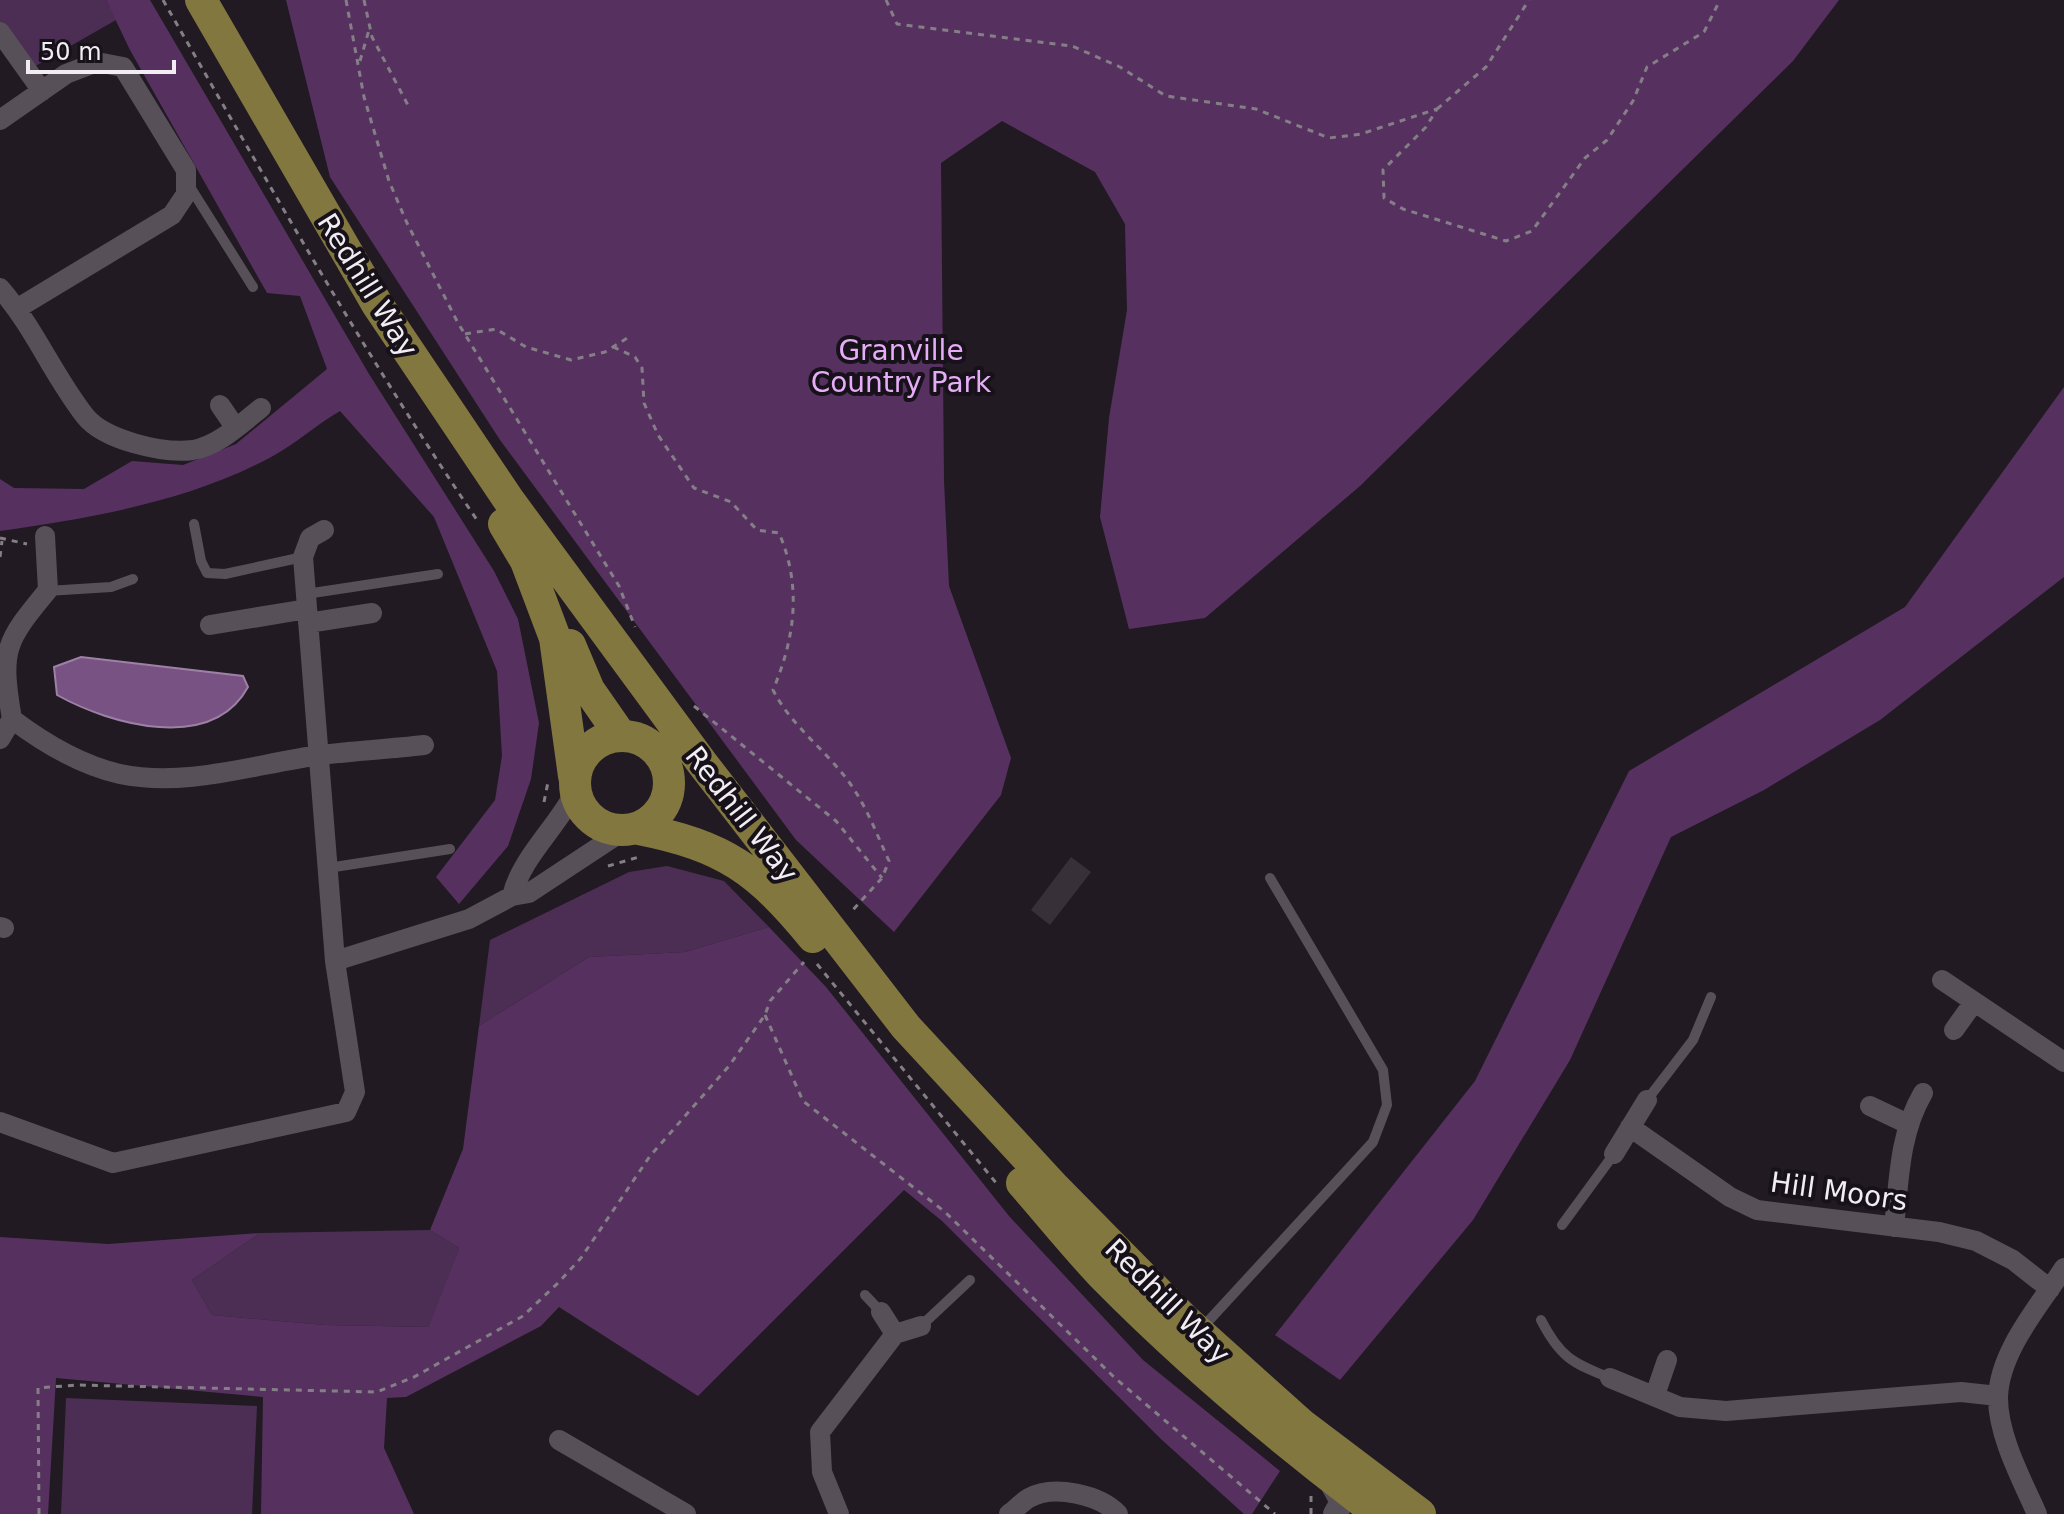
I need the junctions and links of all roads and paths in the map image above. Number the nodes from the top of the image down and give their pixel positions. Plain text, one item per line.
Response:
1 (163, 0) edge
2 (176, 0) edge
3 (201, 0) edge
4 (346, 0) edge
5 (364, 0) edge
6 (886, 0) edge
7 (1529, 0) edge
8 (1720, 0) edge
9 (370, 27) junction
10 (0, 32) edge
11 (358, 64) junction
12 (42, 91) junction
13 (410, 109) dead end
14 (1437, 109) junction
15 (0, 120) edge
16 (186, 182) junction
17 (253, 287) dead end
18 (0, 288) edge
19 (18, 308) junction
20 (465, 334) junction
21 (632, 335) dead end
22 (613, 347) junction
23 (220, 405) dead end
24 (261, 408) dead end
25 (235, 427) junction
26 (508, 499) junction
27 (194, 524) dead end
28 (480, 524) dead end
29 (324, 530) dead end
30 (45, 536) dead end
31 (1, 539) edge
32 (20, 544) dead end
33 (0, 557) edge
34 (303, 557) junction
35 (438, 574) dead end
36 (133, 579) dead end
37 (47, 591) junction
38 (307, 609) junction
39 (372, 613) dead end
40 (210, 625) dead end
41 (640, 639) dead end
42 (687, 700) dead end
43 (12, 719) junction
44 (621, 736) junction
45 (0, 739) edge
46 (424, 745) dead end
47 (320, 755) junction
48 (661, 758) junction
49 (566, 781) junction
50 (541, 810) dead end
51 (634, 839) junction
52 (450, 849) dead end
53 (784, 867) junction
54 (328, 868) junction
55 (597, 870) dead end
56 (882, 878) junction
57 (1270, 878) dead end
58 (512, 896) junction
59 (849, 914) dead end
60 (809, 955) dead end
61 (335, 961) junction
62 (803, 963) dead end
63 (1942, 980) dead end
64 (1711, 997) dead end
65 (1974, 1002) junction
66 (765, 1015) junction
67 (1954, 1030) dead end
68 (2064, 1062) edge
69 (1923, 1093) dead end
70 (1647, 1100) joint
71 (1870, 1106) dead end
72 (0, 1122) edge
73 (1908, 1124) junction
74 (1630, 1127) junction
75 (1614, 1154) joint
76 (1000, 1188) dead end
77 (1562, 1225) dead end
78 (1894, 1227) junction
79 (2064, 1268) edge
80 (970, 1280) dead end
81 (2050, 1289) junction
82 (865, 1295) dead end
83 (881, 1312) joint
84 (1541, 1320) dead end
85 (921, 1326) joint
86 (1198, 1332) junction
87 (895, 1334) junction
88 (1667, 1360) dead end
89 (1610, 1378) joint
90 (1655, 1395) junction
91 (1998, 1396) junction
92 (559, 1440) dead end
93 (1319, 1482) junction
94 (689, 1513) edge
95 (833, 1513) edge
96 (39, 1514) edge
97 (1009, 1514) edge
98 (1118, 1514) edge
99 (1275, 1514) edge
100 (1311, 1514) edge
101 (1335, 1514) edge
102 (1379, 1514) edge
103 (1420, 1514) edge
104 (2037, 1514) edge

1 - 28 path
2 - 49 main road, Redhill Way
3 - 26 main road, Redhill Way
4 - 11 path
5 - 9 path
6 - 14 path
7 - 14 path
8 - 14 path
9 - 11 path
9 - 13 path
10 - 12 street
11 - 20 path
12 - 15 street
12 - 16 street
16 - 17 lane
16 - 19 street
18 - 19 street
19 - 25 street
20 - 22 path
20 - 41 path
21 - 22 path
22 - 56 path
23 - 25 street
24 - 25 street
26 - 44 main road
26 - 53 main road, Redhill Way
27 - 34 lane
29 - 34 street
30 - 37 street
31 - 32 path
31 - 33 path
34 - 38 street
35 - 38 lane
36 - 37 lane
37 - 43 street
38 - 39 street
38 - 40 street
38 - 47 street
42 - 56 path
43 - 45 street
43 - 47 street
44 - 48 main road
44 - 49 main road
46 - 47 street
47 - 54 street
48 - 51 main road
48 - 53 main road
49 - 50 path
49 - 51 main road
49 - 58 street
51 - 55 path
51 - 58 street
51 - 93 main road, Redhill Way
52 - 54 lane
53 - 86 main road, Redhill Way
54 - 61 street
56 - 59 path
57 - 86 lane
58 - 61 street
60 - 76 path
61 - 72 street
62 - 66 path
63 - 65 street
64 - 70 lane
65 - 67 street
65 - 68 street
66 - 96 path
66 - 99 path
69 - 73 street
70 - 74 street
71 - 73 street
73 - 78 street
74 - 75 street
74 - 78 street, Hill Moors
75 - 77 lane
78 - 81 street, Hill Moors
79 - 81 street
80 - 85 lane
81 - 91 street
82 - 83 lane
83 - 87 street
84 - 89 lane
85 - 87 street
86 - 103 main road, Redhill Way
87 - 95 street
88 - 90 street
89 - 90 street
90 - 91 street
91 - 104 street
92 - 94 street
93 - 100 path
93 - 101 street
93 - 102 main road, Redhill Way
97 - 98 street

